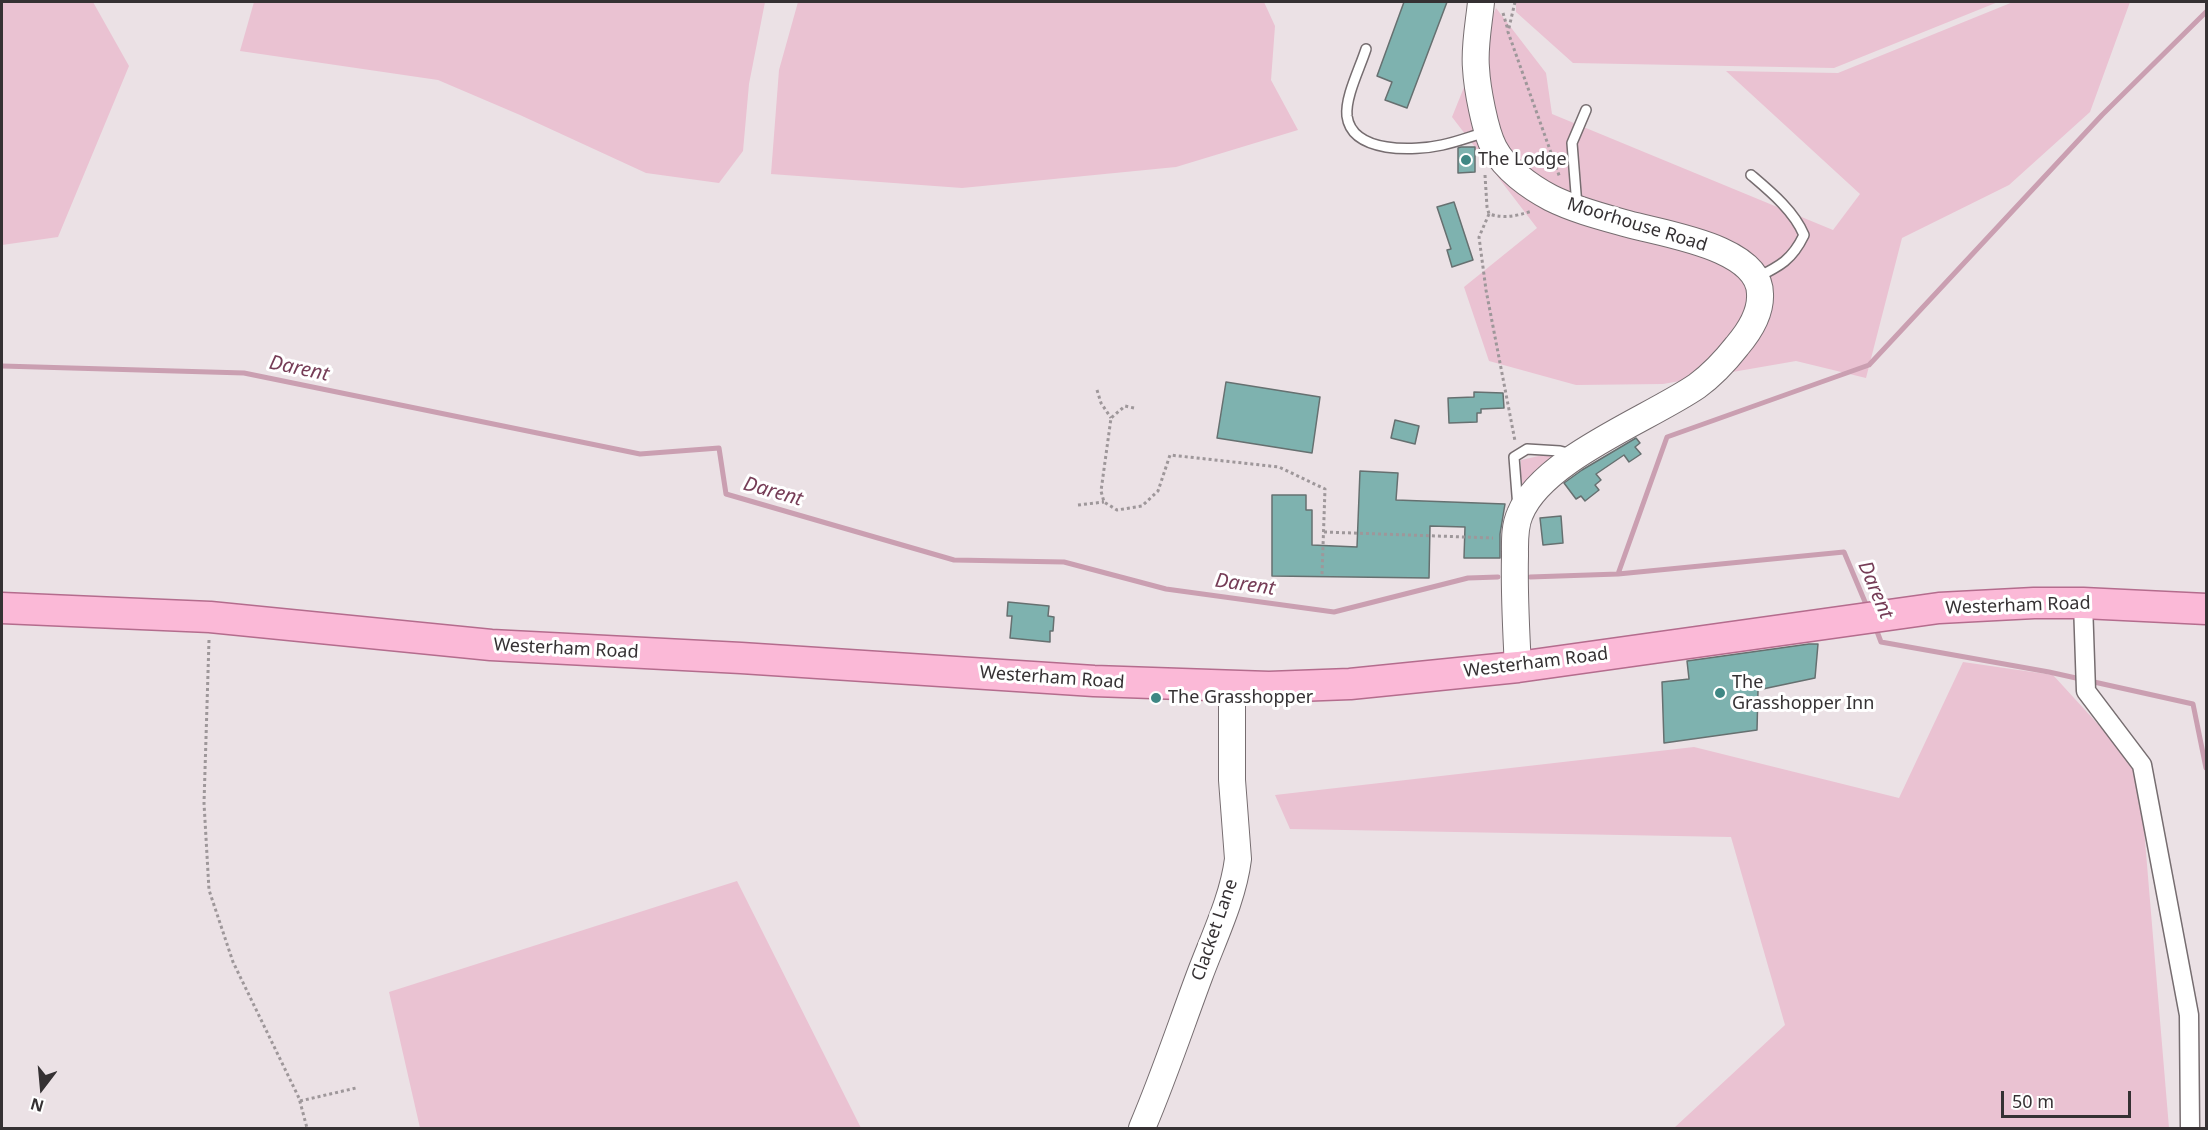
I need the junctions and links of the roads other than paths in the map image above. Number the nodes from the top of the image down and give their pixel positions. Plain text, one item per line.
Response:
1 (1492, 7) edge
2 (1366, 50) dead end
3 (1586, 110) dead end
4 (1488, 132) junction
5 (1751, 175) dead end
6 (1573, 207) junction
7 (1756, 278) junction
8 (1577, 455) junction
9 (1520, 513) junction
10 (2083, 603) junction
11 (2, 608) edge
12 (2206, 609) edge
13 (1518, 667) junction
14 (1232, 687) junction
15 (1142, 1128) edge
16 (2190, 1128) edge

1 - 4 street, Moorhouse Road
2 - 4 lane
3 - 6 lane
4 - 6 street, Moorhouse Road
5 - 7 lane
6 - 7 street, Moorhouse Road
7 - 8 street
8 - 9 street
8 - 9 lane
9 - 13 street
10 - 12 main road, Westerham Road
10 - 13 main road, Westerham Road
10 - 16 street
11 - 14 main road, Westerham Road
13 - 14 main road, Westerham Road
14 - 15 street, Clacket Lane

